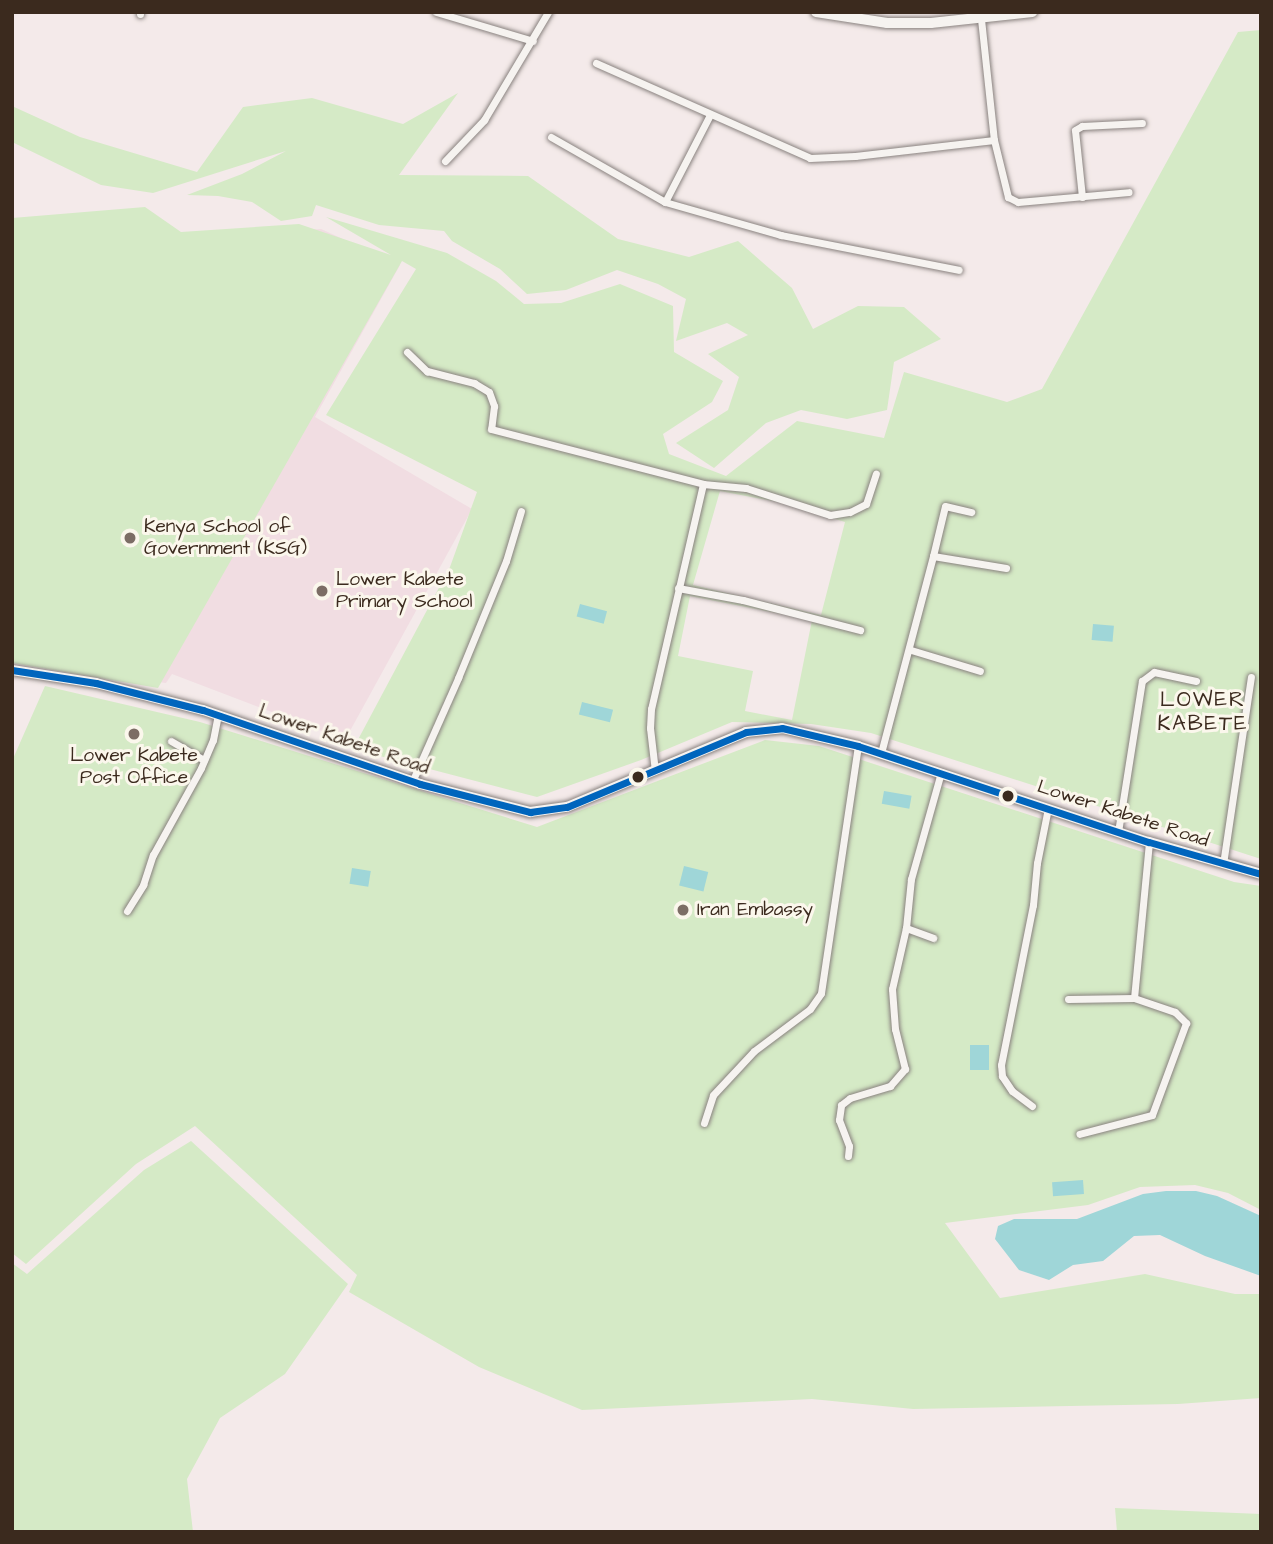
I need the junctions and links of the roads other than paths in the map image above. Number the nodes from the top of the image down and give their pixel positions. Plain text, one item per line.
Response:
1 (436, 12) edge
2 (548, 12) edge
3 (816, 12) edge
4 (1032, 12) edge
5 (981, 19) junction
6 (533, 41) junction
7 (596, 64) dead end
8 (710, 114) junction
9 (1142, 123) dead end
10 (551, 137) dead end
11 (994, 140) junction
12 (445, 161) dead end
13 (1129, 192) dead end
14 (1082, 197) junction
15 (665, 202) junction
16 (959, 270) dead end
17 (407, 352) dead end
18 (876, 474) dead end
19 (704, 484) junction
20 (521, 511) dead end
21 (971, 512) dead end
22 (933, 556) junction
23 (1006, 568) dead end
24 (678, 588) junction
25 (860, 630) dead end
26 (911, 650) junction
27 (12, 670) edge
28 (980, 671) dead end
29 (1251, 677) dead end
30 (1196, 681) dead end
31 (218, 714) junction
32 (171, 741) dead end
33 (858, 746) junction
34 (881, 753) junction
35 (204, 760) junction
36 (655, 771) junction
37 (941, 772) junction
38 (412, 782) junction
39 (1048, 808) junction
40 (1118, 832) junction
41 (1149, 842) junction
42 (1223, 864) junction
43 (1261, 874) edge
44 (127, 911) dead end
45 (906, 928) junction
46 (933, 938) dead end
47 (1068, 999) dead end
48 (1134, 999) junction
49 (1032, 1106) dead end
50 (704, 1123) dead end
51 (1079, 1134) dead end
52 (848, 1156) dead end

1 - 6 street
2 - 6 street
3 - 5 main road
4 - 5 main road
5 - 11 street
6 - 12 street
7 - 8 street
8 - 11 street
8 - 15 street
9 - 14 street
10 - 15 street
11 - 14 street
13 - 14 street
15 - 16 street
17 - 19 street
18 - 19 street
19 - 24 street
20 - 38 street
21 - 22 street
22 - 23 street
22 - 26 street
24 - 25 street
24 - 36 street
26 - 28 street
26 - 34 street
27 - 31 main road, Lower Kabete Road
29 - 42 street
30 - 40 street
31 - 35 street
31 - 38 main road, Lower Kabete Road
32 - 35 street
33 - 34 main road, Lower Kabete Road
33 - 36 main road, Lower Kabete Road
33 - 50 street
34 - 37 main road, Lower Kabete Road
35 - 44 street
36 - 38 main road, Lower Kabete Road
37 - 39 main road, Lower Kabete Road
37 - 45 street
39 - 40 main road, Lower Kabete Road
39 - 49 street
40 - 41 main road, Lower Kabete Road
41 - 42 main road, Lower Kabete Road
41 - 48 street
42 - 43 main road, Lower Kabete Road
45 - 46 street
45 - 52 street
47 - 48 street
48 - 51 street

